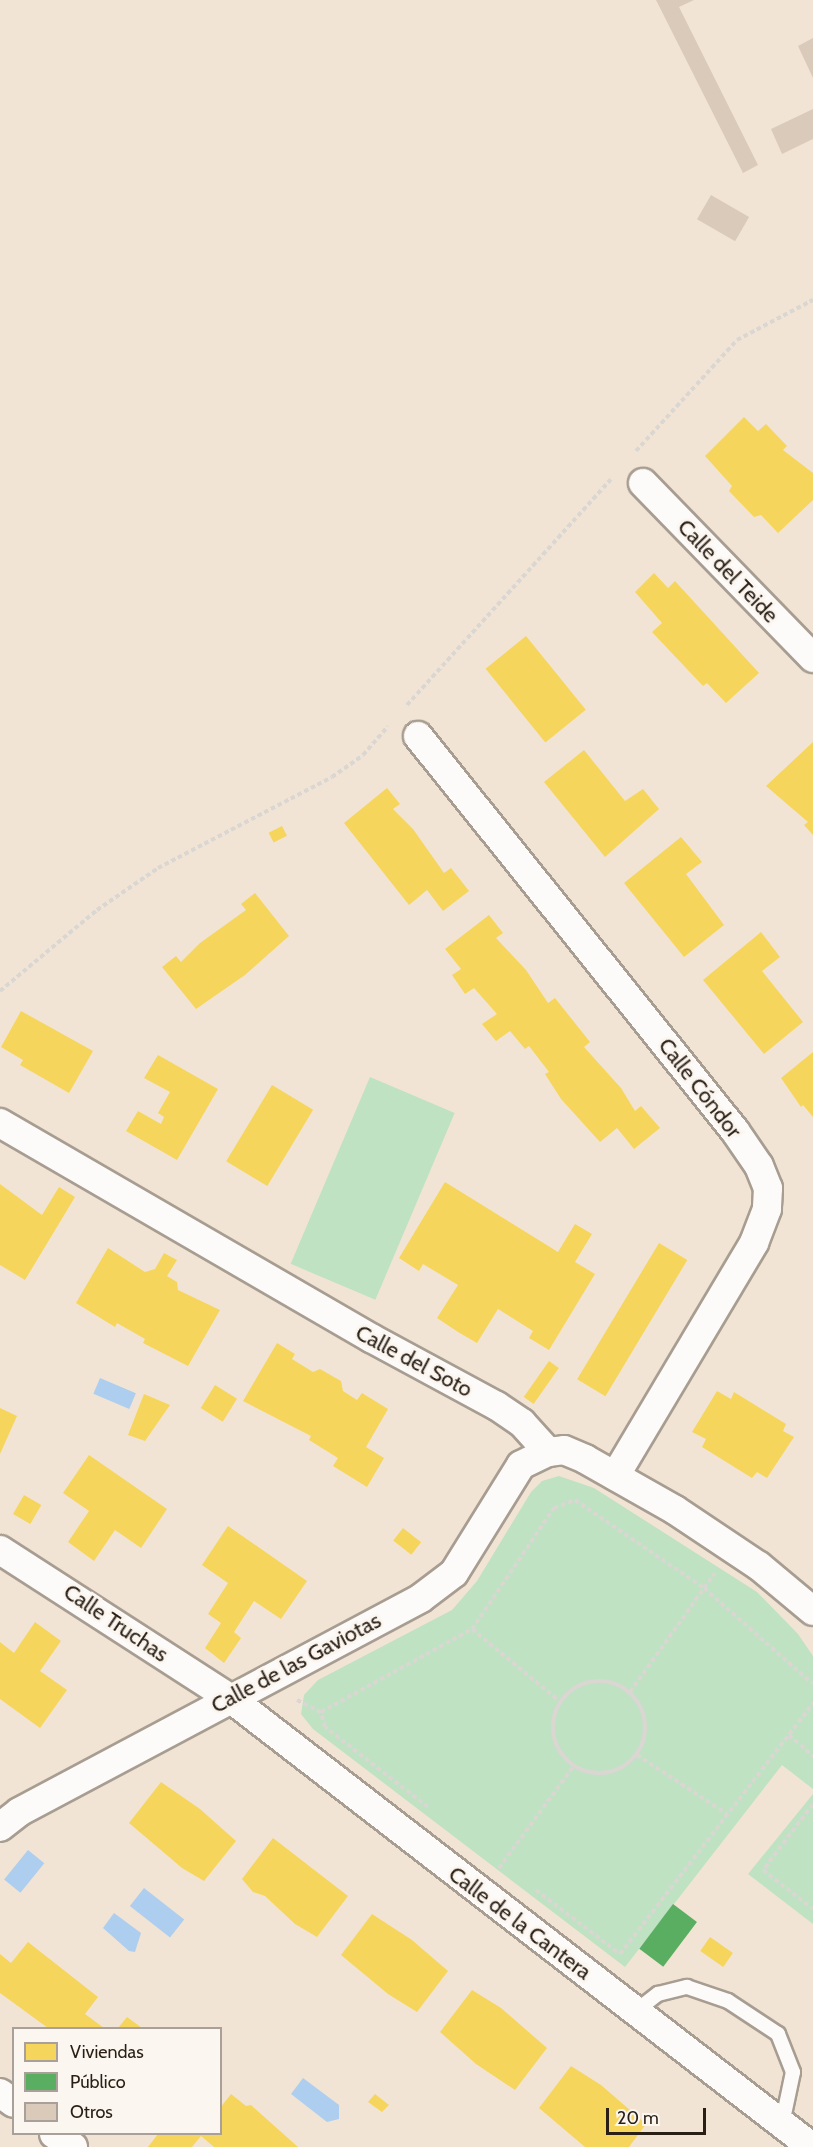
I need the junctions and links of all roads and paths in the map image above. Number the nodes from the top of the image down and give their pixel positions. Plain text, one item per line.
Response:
1 (813, 300) edge
2 (634, 453) dead end
3 (631, 477) joint
4 (813, 658) edge
5 (406, 706) dead end
6 (390, 724) dead end
7 (418, 736) dead end
8 (0, 991) edge
9 (0, 1123) edge
10 (548, 1452) junction
11 (615, 1476) junction
12 (0, 1550) edge
13 (704, 1588) junction
14 (813, 1611) edge
15 (472, 1629) junction
16 (813, 1684) edge
17 (630, 1692) junction
18 (230, 1698) junction
19 (295, 1699) dead end
20 (558, 1700) junction
21 (813, 1703) edge
22 (321, 1712) junction
23 (789, 1735) junction
24 (638, 1755) junction
25 (813, 1756) edge
26 (573, 1767) junction
27 (813, 1804) edge
28 (436, 1814) dead end
29 (727, 1814) junction
30 (0, 1827) edge
31 (492, 1857) dead end
32 (501, 1864) junction
33 (496, 1871) dead end
34 (510, 1871) dead end
35 (528, 1885) dead end
36 (813, 1909) edge
37 (620, 1954) junction
38 (614, 1961) dead end
39 (636, 2011) junction
40 (782, 2124) junction
41 (57, 2135) edge
42 (73, 2147) edge
43 (812, 2147) edge

1 - 2 path
3 - 4 street, Calle del Teide
3 - 5 path
6 - 8 path
7 - 11 street, Calle Cóndor
9 - 10 street, Calle del Soto
10 - 11 street
10 - 18 street, Calle de las Gaviotas
11 - 14 street
12 - 18 street, Calle Truchas
13 - 15 path
13 - 16 path
13 - 17 path
15 - 20 path
15 - 22 path
17 - 20 path
17 - 24 path
18 - 30 street, Calle de las Gaviotas
18 - 39 street, Calle de la Cantera
19 - 22 path
20 - 26 path
21 - 23 path
22 - 28 path
23 - 25 path
23 - 29 path
24 - 26 path
24 - 29 path
26 - 32 path
27 - 36 path
29 - 37 path
31 - 32 path
32 - 33 path
32 - 34 path
35 - 37 path
37 - 38 path
39 - 40 street, Calle de la Cantera
39 - 40 lane
40 - 43 street, Calle de la Cantera
41 - 42 street

